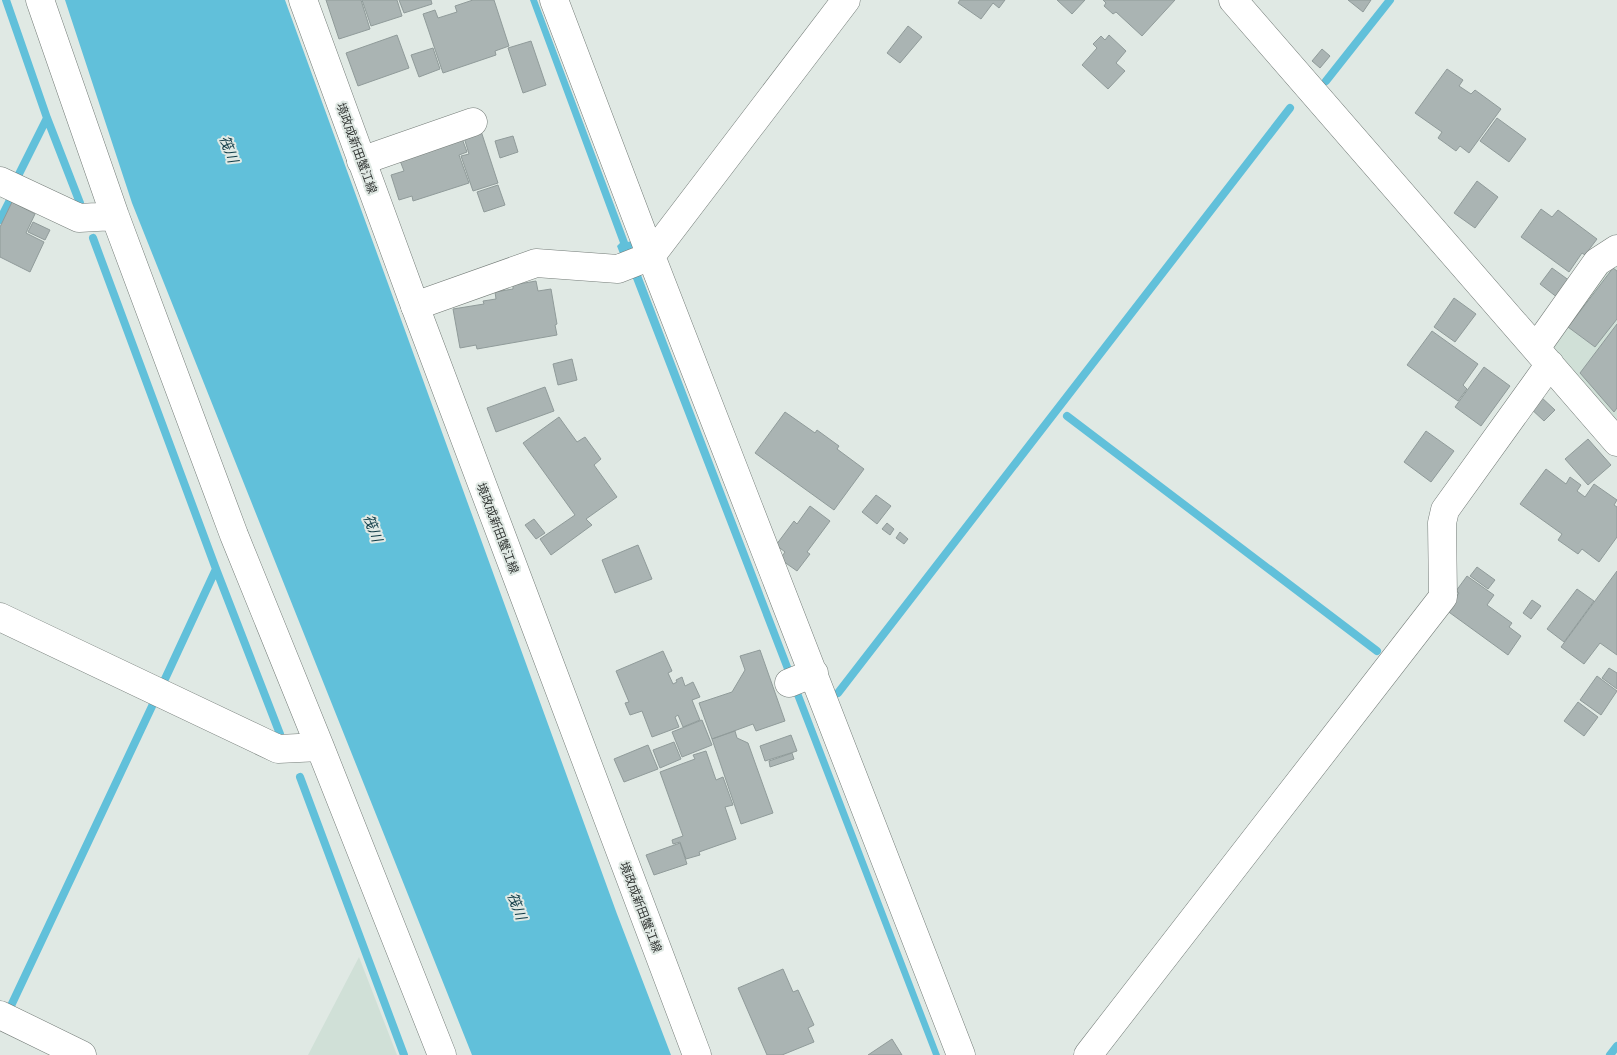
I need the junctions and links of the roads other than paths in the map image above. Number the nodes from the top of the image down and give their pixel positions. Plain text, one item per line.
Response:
1 (40, 0) edge
2 (302, 0) edge
3 (554, 0) edge
4 (846, 0) edge
5 (1234, 0) edge
6 (473, 122) dead end
7 (361, 161) junction
8 (0, 180) edge
9 (114, 216) junction
10 (1617, 249) edge
11 (651, 256) junction
12 (415, 306) junction
13 (1543, 356) junction
14 (1617, 442) edge
15 (0, 618) edge
16 (320, 747) junction
17 (0, 1015) edge
18 (82, 1055) edge
19 (442, 1055) edge
20 (697, 1055) edge
21 (961, 1055) edge
22 (1088, 1055) edge

1 - 9 street
2 - 7 street, 境政成新田蟹江線
3 - 11 street
4 - 11 street
5 - 13 street
6 - 7 street
7 - 12 street, 境政成新田蟹江線
8 - 9 street
9 - 16 street
10 - 13 street
11 - 12 street
11 - 21 street
12 - 20 street, 境政成新田蟹江線
13 - 14 street
13 - 22 street
15 - 16 street
16 - 19 street
17 - 18 street

